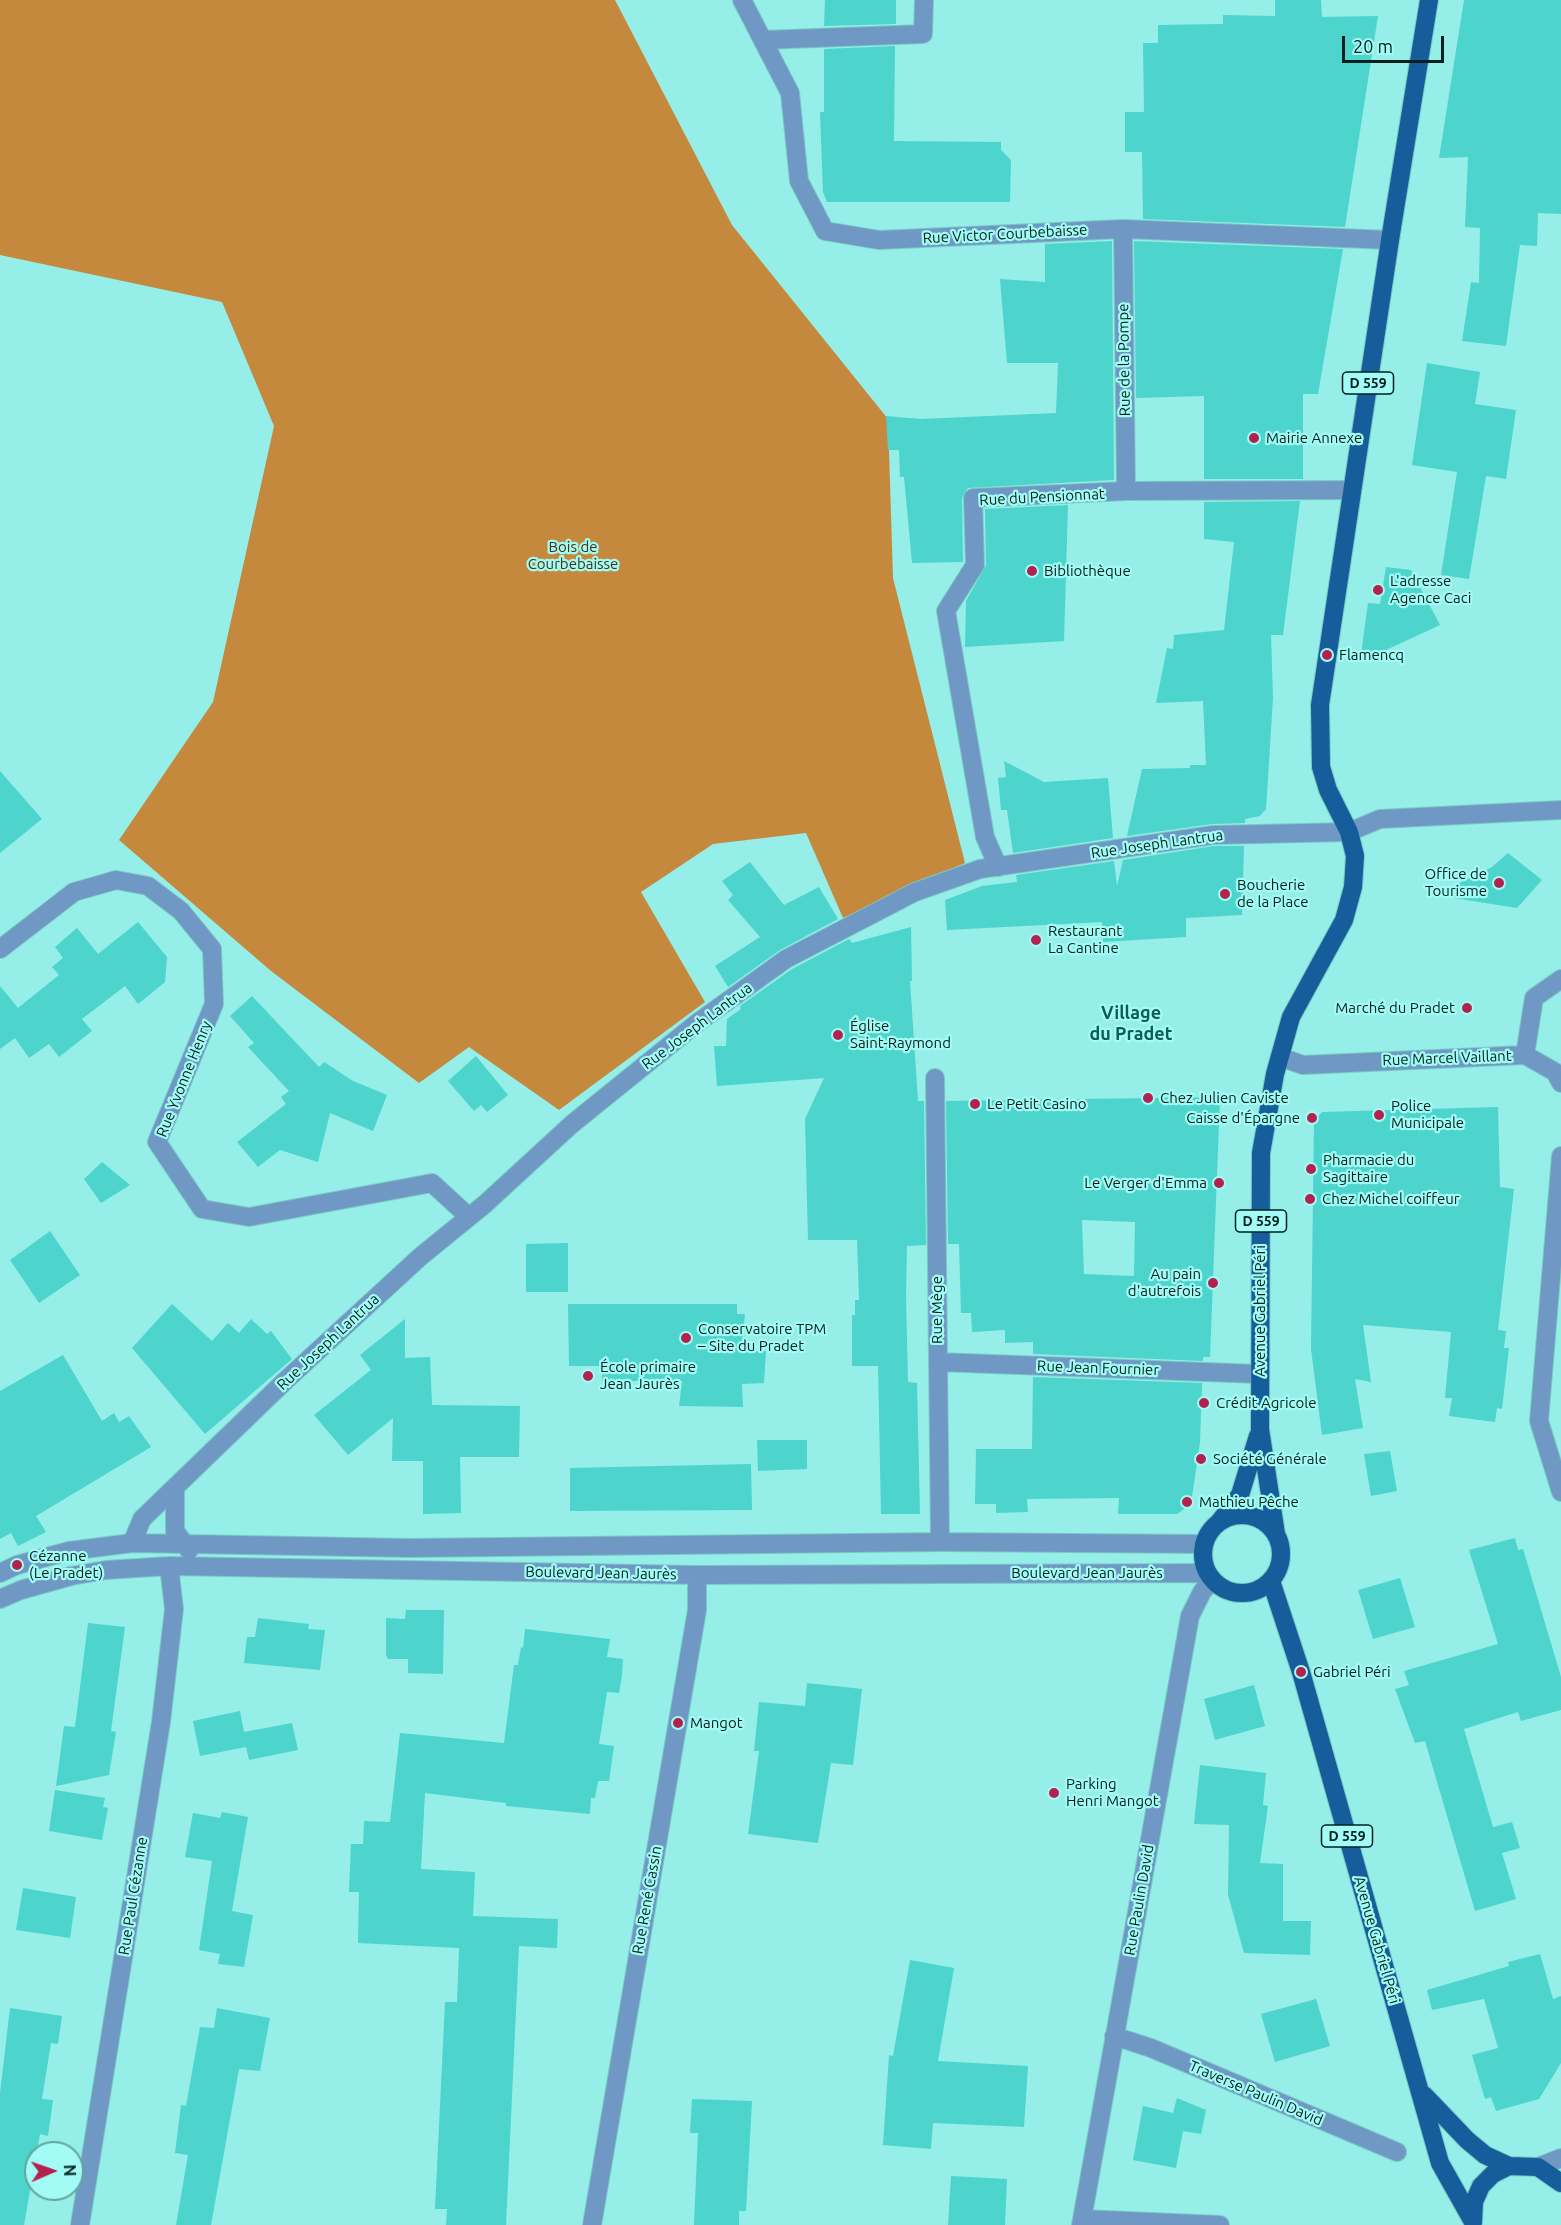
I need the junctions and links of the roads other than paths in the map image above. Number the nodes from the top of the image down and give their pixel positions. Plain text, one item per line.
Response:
1 (742, 0) edge
2 (924, 0) edge
3 (1430, 0) edge
4 (763, 40) junction
5 (1123, 229) junction
6 (1390, 240) junction
7 (1352, 490) junction
8 (1126, 491) junction
9 (1561, 810) edge
10 (1349, 832) junction
11 (989, 868) junction
12 (0, 949) edge
13 (1561, 979) edge
14 (1525, 1055) junction
15 (1280, 1057) junction
16 (935, 1078) dead end
17 (1561, 1083) edge
18 (1561, 1156) edge
19 (470, 1217) junction
20 (938, 1362) junction
21 (1259, 1374) junction
22 (1260, 1429) junction
23 (175, 1487) junction
24 (1561, 1492) edge
25 (1220, 1521) junction
26 (1276, 1534) junction
27 (940, 1542) junction
28 (132, 1543) junction
29 (184, 1544) junction
30 (1204, 1544) junction
31 (169, 1566) junction
32 (201, 1567) junction
33 (0, 1573) edge
34 (697, 1575) junction
35 (1209, 1577) junction
36 (1271, 1581) junction
37 (0, 1599) edge
38 (1114, 2036) junction
39 (1420, 2091) junction
40 (1396, 2152) dead end
41 (1561, 2157) edge
42 (1509, 2166) junction
43 (1538, 2167) junction
44 (1561, 2183) edge
45 (1082, 2222) edge
46 (1473, 2223) edge
47 (80, 2225) edge
48 (592, 2225) edge
49 (1220, 2225) edge

1 - 4 street
2 - 4 street
3 - 6 main road, D 559
4 - 5 street, Rue Victor Courbebaisse
5 - 6 street, Rue Victor Courbebaisse
5 - 8 street, Rue de la Pompe
6 - 7 main road, D 559
7 - 8 street, Rue du Pensionnat
7 - 10 main road, D 559
8 - 11 street, Rue du Pensionnat
9 - 10 street
10 - 11 street, Rue Joseph Lantrua
10 - 15 main road, Avenue Gabriel Péri / D 559
11 - 19 street, Rue Joseph Lantrua
12 - 19 street, Rue Yvonne Henry
13 - 14 street, Rue Marcel Vaillant
14 - 15 street, Rue Marcel Vaillant
14 - 17 street
15 - 21 main road, Avenue Gabriel Péri / D 559
16 - 20 street, Rue Mège
18 - 24 street
19 - 23 street, Rue Joseph Lantrua
20 - 21 street, Rue Jean Fournier
20 - 27 street, Rue Mège
21 - 22 main road, Avenue Gabriel Péri / D 559
22 - 25 main road, Avenue Gabriel Péri
22 - 26 main road, Avenue Gabriel Péri / D 559
23 - 28 street, Rue Joseph Lantrua
23 - 29 street
25 - 26 main road
25 - 30 main road
26 - 36 main road
27 - 29 street, Boulevard Jean Jaurès
27 - 30 street, Boulevard Jean Jaurès
28 - 29 street, Boulevard Jean Jaurès
28 - 33 street, Boulevard Jean Jaurès
29 - 32 street
30 - 35 main road
31 - 32 street, Boulevard Jean Jaurès
31 - 37 street, Boulevard Jean Jaurès
31 - 47 street, Rue Paul Cézanne
32 - 34 street, Boulevard Jean Jaurès
34 - 35 street, Boulevard Jean Jaurès
34 - 48 street, Rue René Cassin
35 - 36 main road
35 - 38 street, Rue Paulin David
36 - 39 main road, Avenue Gabriel Péri / D 559
38 - 40 street, Traverse Paulin David
38 - 45 street, Rue Paulin David
39 - 42 main road, Avenue Gabriel Péri / D 559
39 - 46 main road, Avenue Gabriel Péri / D 559
41 - 43 street
42 - 43 main road
42 - 46 main road
43 - 44 main road
45 - 49 street

